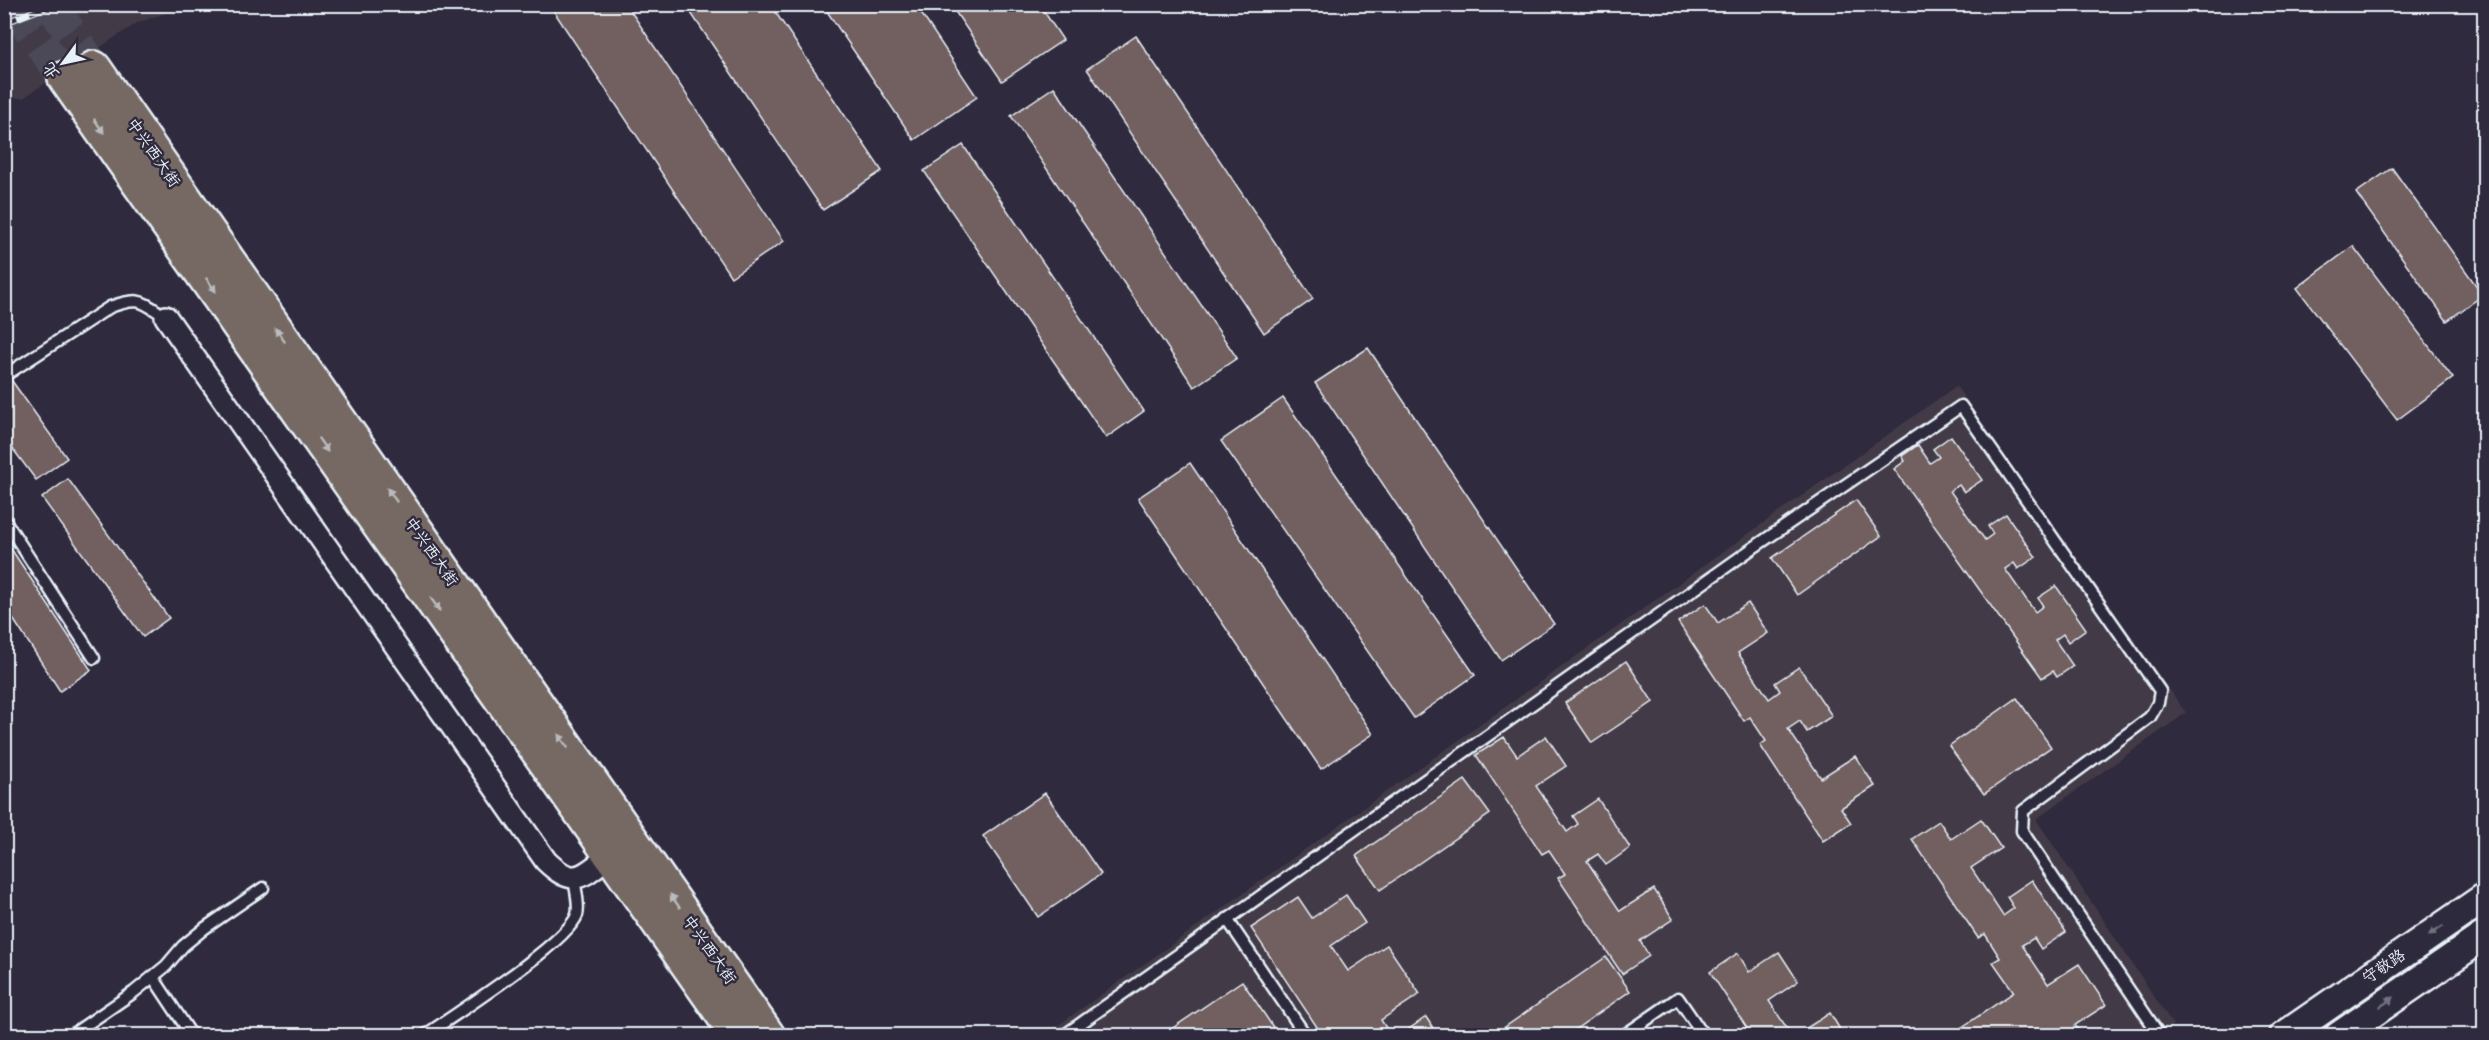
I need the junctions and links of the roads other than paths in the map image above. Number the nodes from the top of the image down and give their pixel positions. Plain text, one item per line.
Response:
1 (166, 317) joint
2 (4, 376) edge
3 (4, 519) edge
4 (94, 658) dead end
5 (612, 854) junction
6 (574, 878) junction
7 (263, 888) dead end
8 (2484, 898) edge
9 (1227, 919) junction
10 (2484, 936) edge
11 (153, 977) junction
12 (70, 1035) edge
13 (192, 1035) edge
14 (424, 1035) edge
15 (738, 1035) edge
16 (768, 1035) edge
17 (1063, 1035) edge
18 (1305, 1035) edge
19 (1623, 1035) edge
20 (1704, 1035) edge
21 (2160, 1035) edge
22 (2284, 1035) edge
23 (2339, 1035) edge

1 - 2 lane
1 - 6 street
3 - 4 lane
5 - 6 street
5 - 15 main road, 中兴西大街
16 -> 5 main road, 中兴西大街
6 - 14 lane
7 - 11 lane
8 -> 22 main road, 守敬路
9 - 17 lane
9 - 18 lane
9 - 21 lane
23 -> 10 main road, 守敬路
11 - 12 lane
11 - 13 lane
19 - 20 lane

